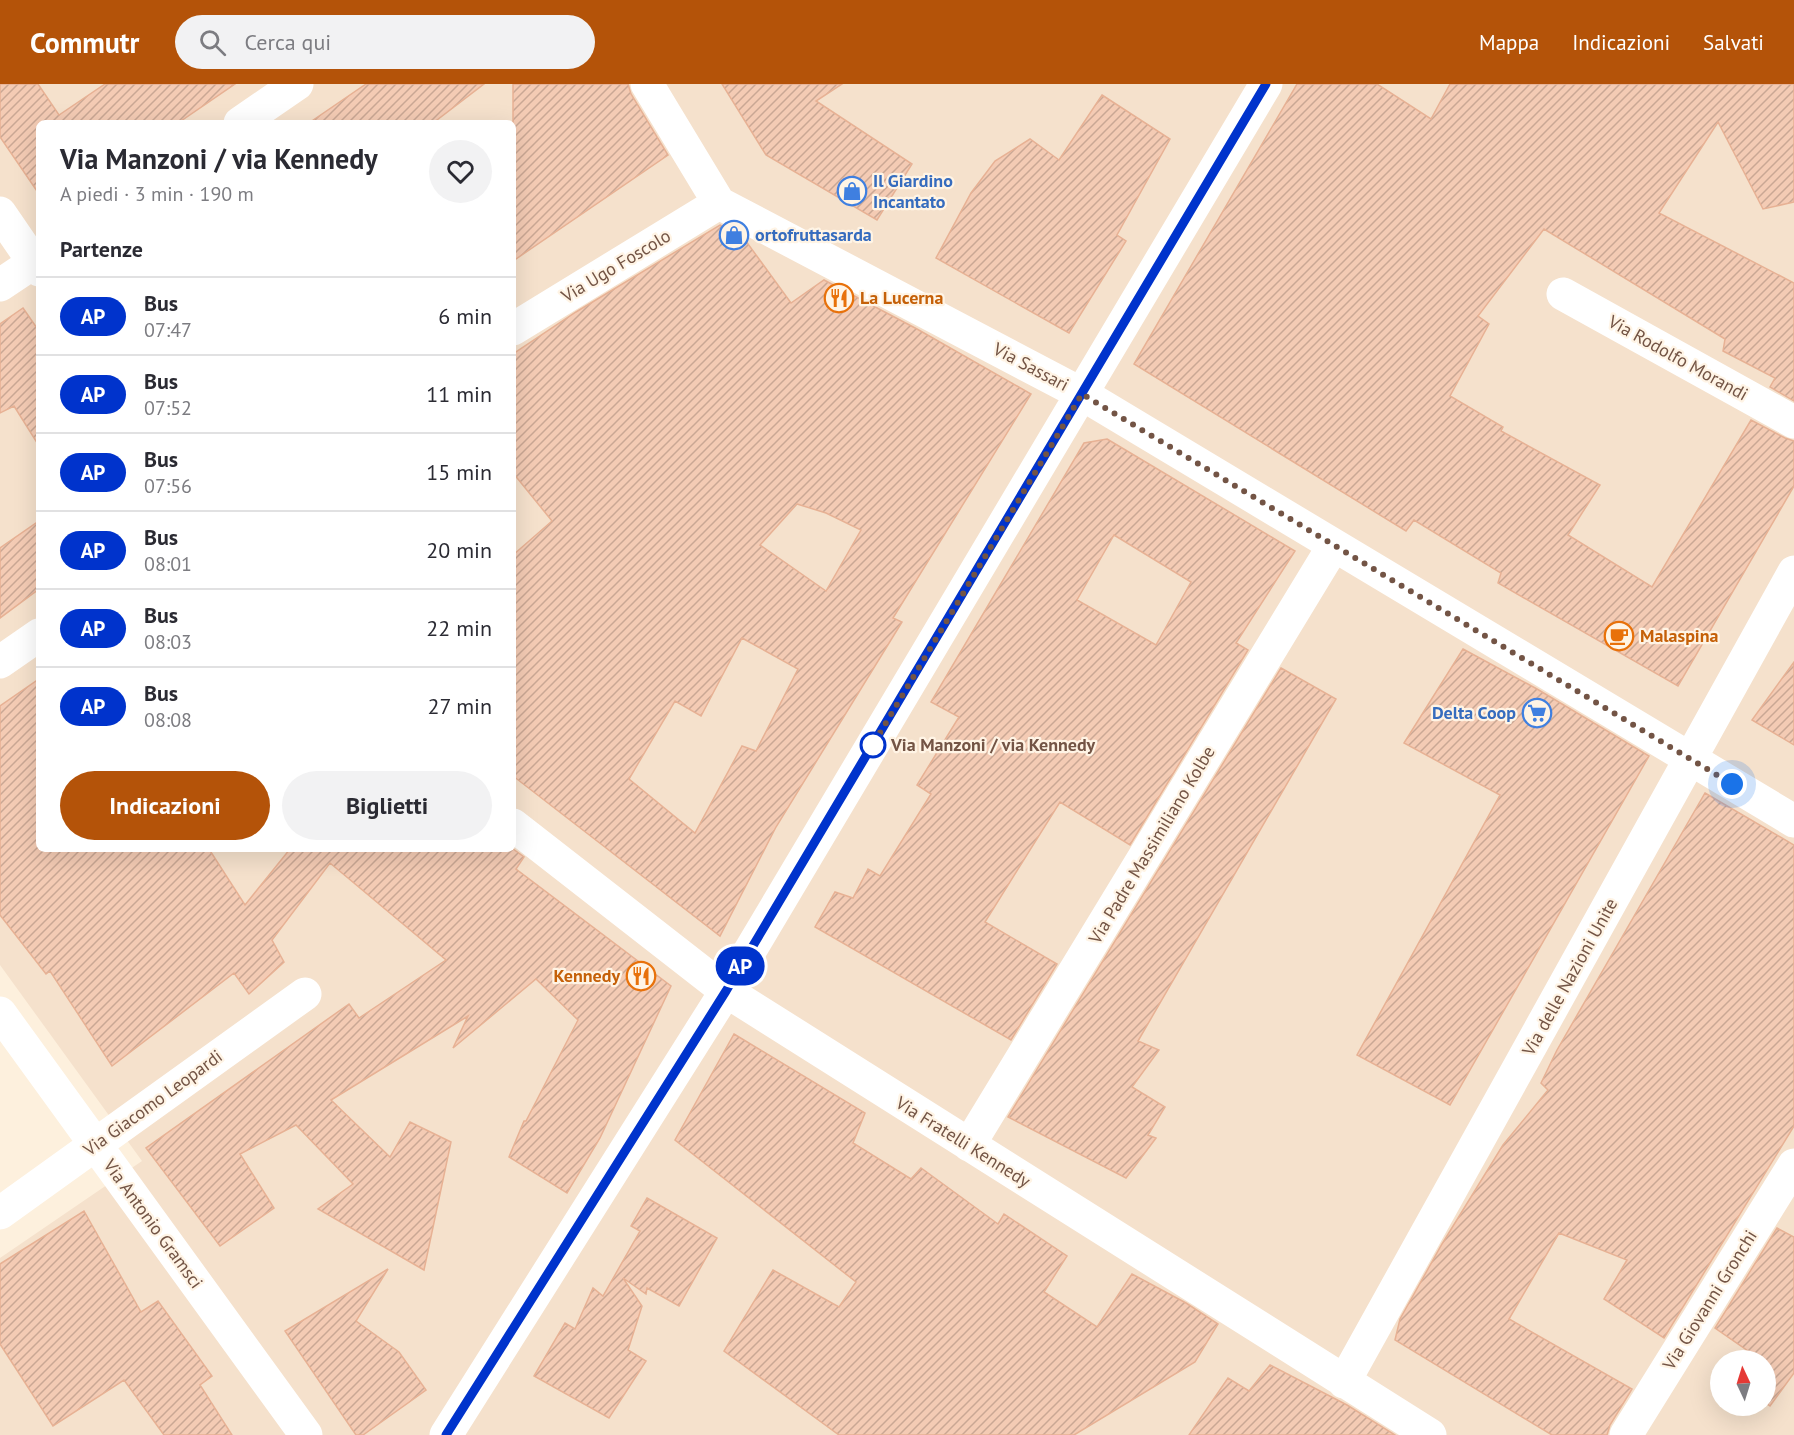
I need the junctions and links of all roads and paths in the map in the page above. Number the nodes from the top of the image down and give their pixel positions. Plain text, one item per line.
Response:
1 (297, 84) edge
2 (647, 84) edge
3 (1266, 84) edge
4 (244, 120) edge
5 (719, 203) junction
6 (0, 213) edge
7 (36, 263) edge
8 (36, 265) edge
9 (0, 285) edge
10 (1563, 294) dead end
11 (516, 327) edge
12 (1082, 394) junction
13 (1794, 422) edge
14 (1334, 545) junction
15 (1794, 572) edge
16 (36, 636) edge
17 (0, 662) edge
18 (1691, 760) junction
19 (1794, 821) edge
20 (516, 827) edge
21 (726, 991) junction
22 (305, 994) dead end
23 (0, 1013) edge
24 (96, 1144) junction
25 (969, 1145) junction
26 (1794, 1165) edge
27 (0, 1213) edge
28 (1344, 1382) junction
29 (1424, 1434) edge
30 (306, 1435) edge
31 (446, 1435) edge
32 (1626, 1435) edge

1 - 4 street
2 - 5 street
3 - 12 street
5 - 11 street, Via Ugo Foscolo
5 - 12 street, Via Sassari
6 - 7 street
8 - 9 street
10 - 13 street, Via Rodolfo Morandi
12 - 14 street, Via Sassari
12 - 21 street
14 - 18 street, Via Sassari
14 - 25 street, Via Padre Massimiliano Kolbe
15 - 18 street, Via delle Nazioni Unite
16 - 17 street
18 - 19 street, Via Sassari
18 - 28 street, Via delle Nazioni Unite
20 - 21 street, Via Fratelli Kennedy
21 - 25 street, Via Fratelli Kennedy
21 - 31 street
22 - 24 street, Via Giacomo Leopardi
23 - 24 street, Via Antonio Gramsci
24 - 27 street, Via Giacomo Leopardi
24 - 30 street, Via Antonio Gramsci
25 - 28 street, Via Fratelli Kennedy
26 - 32 street, Via Giovanni Gronchi
28 - 29 street, Via Fratelli Kennedy

